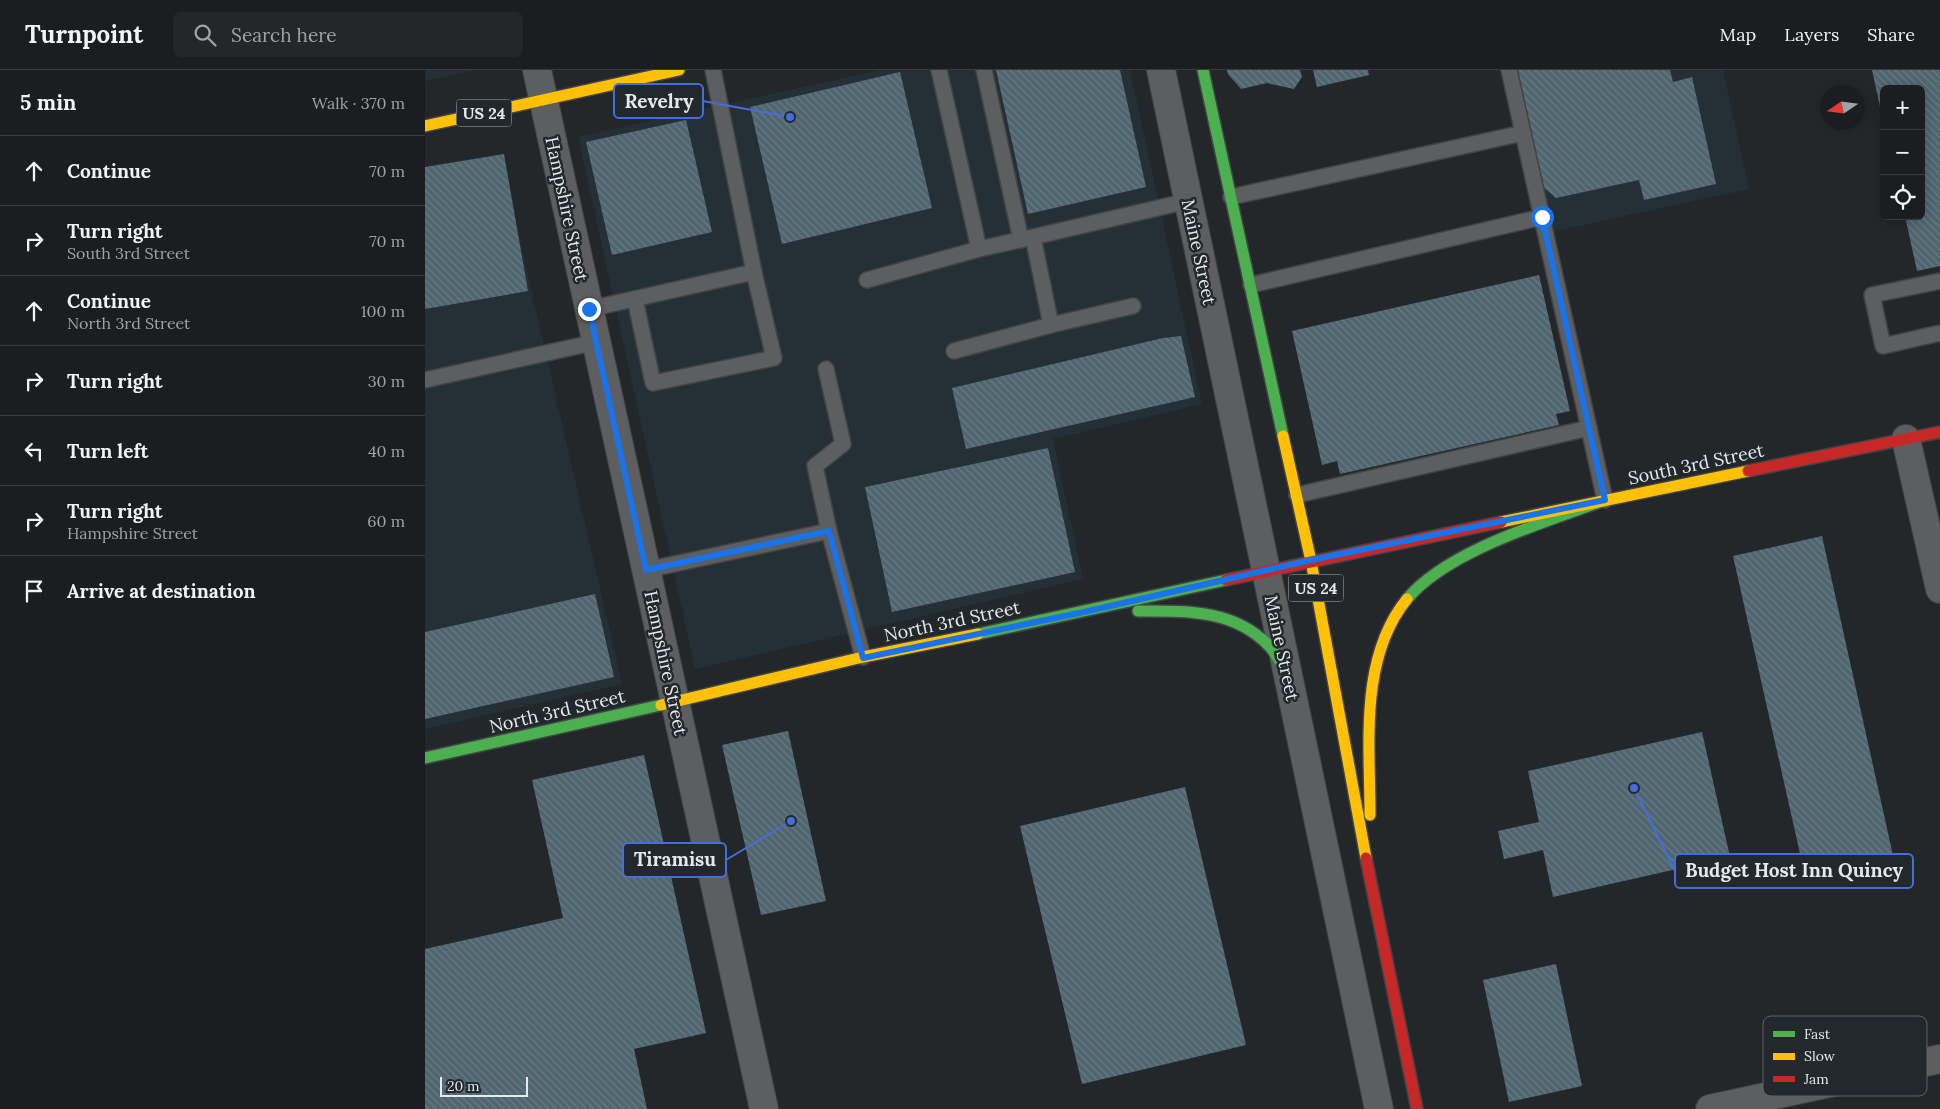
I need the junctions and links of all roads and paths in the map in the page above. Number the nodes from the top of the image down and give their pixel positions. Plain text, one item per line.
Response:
1 (537, 70) edge
2 (679, 70) edge
3 (713, 70) edge
4 (939, 70) edge
5 (984, 70) edge
6 (1161, 70) edge
7 (1203, 70) edge
8 (1509, 70) edge
9 (543, 100) junction
10 (425, 126) edge
11 (1523, 134) junction
12 (1231, 198) junction
13 (1188, 201) junction
14 (1542, 217) junction
15 (1027, 238) junction
16 (979, 249) junction
17 (755, 272) junction
18 (867, 280) dead end
19 (1940, 282) edge
20 (1251, 285) junction
21 (635, 299) junction
22 (1133, 306) dead end
23 (589, 309) junction
24 (1051, 325) junction
25 (1940, 333) edge
26 (596, 342) junction
27 (954, 351) dead end
28 (826, 369) dead end
29 (425, 380) edge
30 (1589, 428) junction
31 (1940, 432) edge
32 (1906, 439) junction
33 (1297, 495) junction
34 (1605, 500) junction
35 (829, 531) junction
36 (1311, 560) junction
37 (646, 570) junction
38 (1265, 571) junction
39 (1940, 589) edge
40 (1084, 612) junction
41 (863, 658) junction
42 (1287, 673) junction
43 (674, 702) junction
44 (425, 758) edge
45 (1375, 909) junction
46 (1940, 1058) edge
47 (1927, 1061) edge
48 (1769, 1096) edge
49 (764, 1109) edge
50 (1379, 1109) edge
51 (1417, 1109) edge
52 (1710, 1109) edge

1 - 9 street, Hampshire Street
2 - 9 main road, US 24
3 - 17 lane
4 - 16 lane
5 - 15 lane
6 - 13 street, Maine Street
7 - 12 main road, US 24
8 - 11 lane
9 - 10 main road, US 24
9 - 23 street, Hampshire Street
11 - 12 lane
11 - 14 lane
12 - 20 main road, US 24
13 - 15 lane
13 - 38 street, Maine Street
14 - 20 lane
14 - 30 lane
15 - 16 lane
15 - 24 lane
16 - 18 lane
17 - 21 lane
17 - 21 lane
19 - 25 lane
20 - 33 main road, US 24
21 - 23 lane
22 - 24 lane
23 - 26 street, Hampshire Street
24 - 27 lane
26 - 29 lane
26 - 37 street, Hampshire Street
28 - 35 lane
30 - 33 lane
30 - 34 lane
31 - 32 main road, South 3rd Street
32 - 34 main road, South 3rd Street
32 - 39 street
33 - 36 main road, US 24
34 - 36 main road, South 3rd Street
34 - 45 main road
35 - 37 lane
35 - 41 lane
36 - 38 main road, North 3rd Street
36 - 45 main road, US 24
37 - 43 street, Hampshire Street
38 - 40 main road, North 3rd Street
38 - 42 street, Maine Street
40 - 41 main road, North 3rd Street
40 - 42 main road
41 - 43 main road, North 3rd Street
42 - 50 street, Maine Street
43 - 44 main road, North 3rd Street
43 - 49 street, Hampshire Street
45 - 51 main road, US 24
46 - 47 street
48 - 52 street

